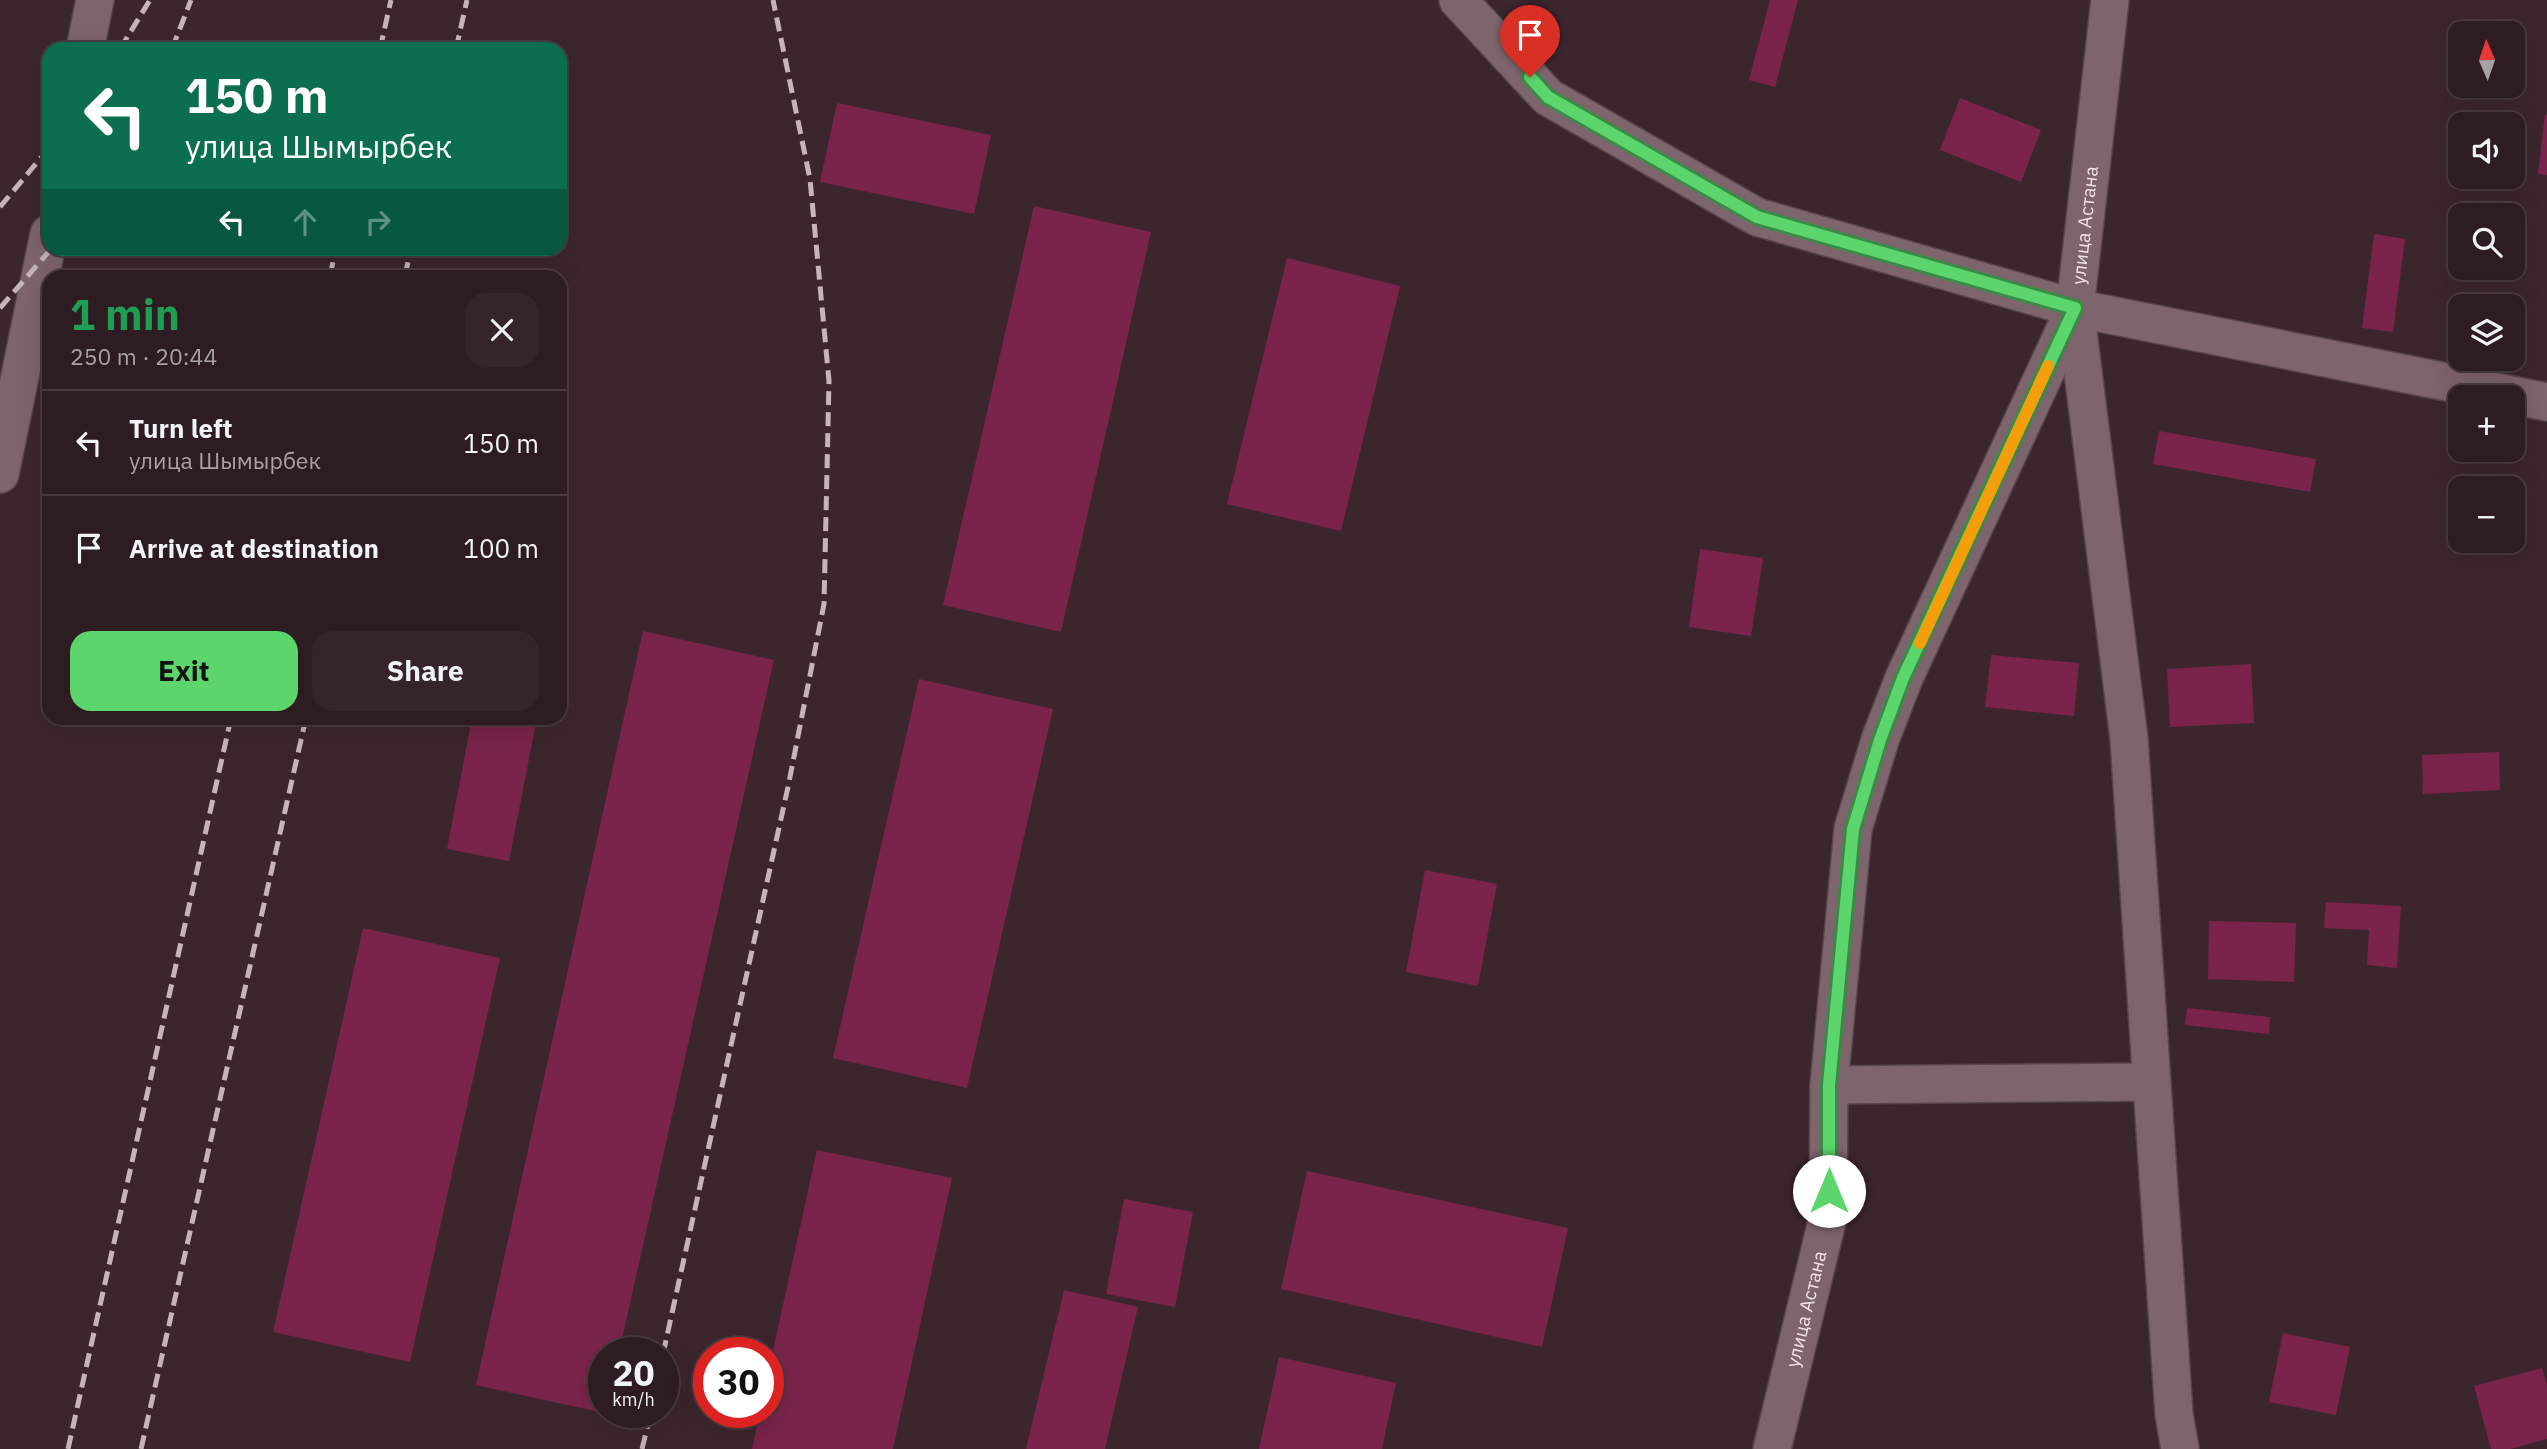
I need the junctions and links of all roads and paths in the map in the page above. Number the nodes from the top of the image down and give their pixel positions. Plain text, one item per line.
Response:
1 (95, 0) edge
2 (1458, 0) edge
3 (2110, 0) edge
4 (86, 42) edge
5 (45, 256) edge
6 (2075, 308) junction
7 (2547, 402) edge
8 (0, 474) edge
9 (2151, 1082) junction
10 (1829, 1085) junction
11 (1772, 1449) edge
12 (2179, 1449) edge

1 - 4 street
2 - 6 street
3 - 6 street, улица Астана
5 - 8 street
6 - 7 street
6 - 9 street
6 - 10 street, улица Астана
9 - 10 street
9 - 12 street
10 - 11 street, улица Астана

